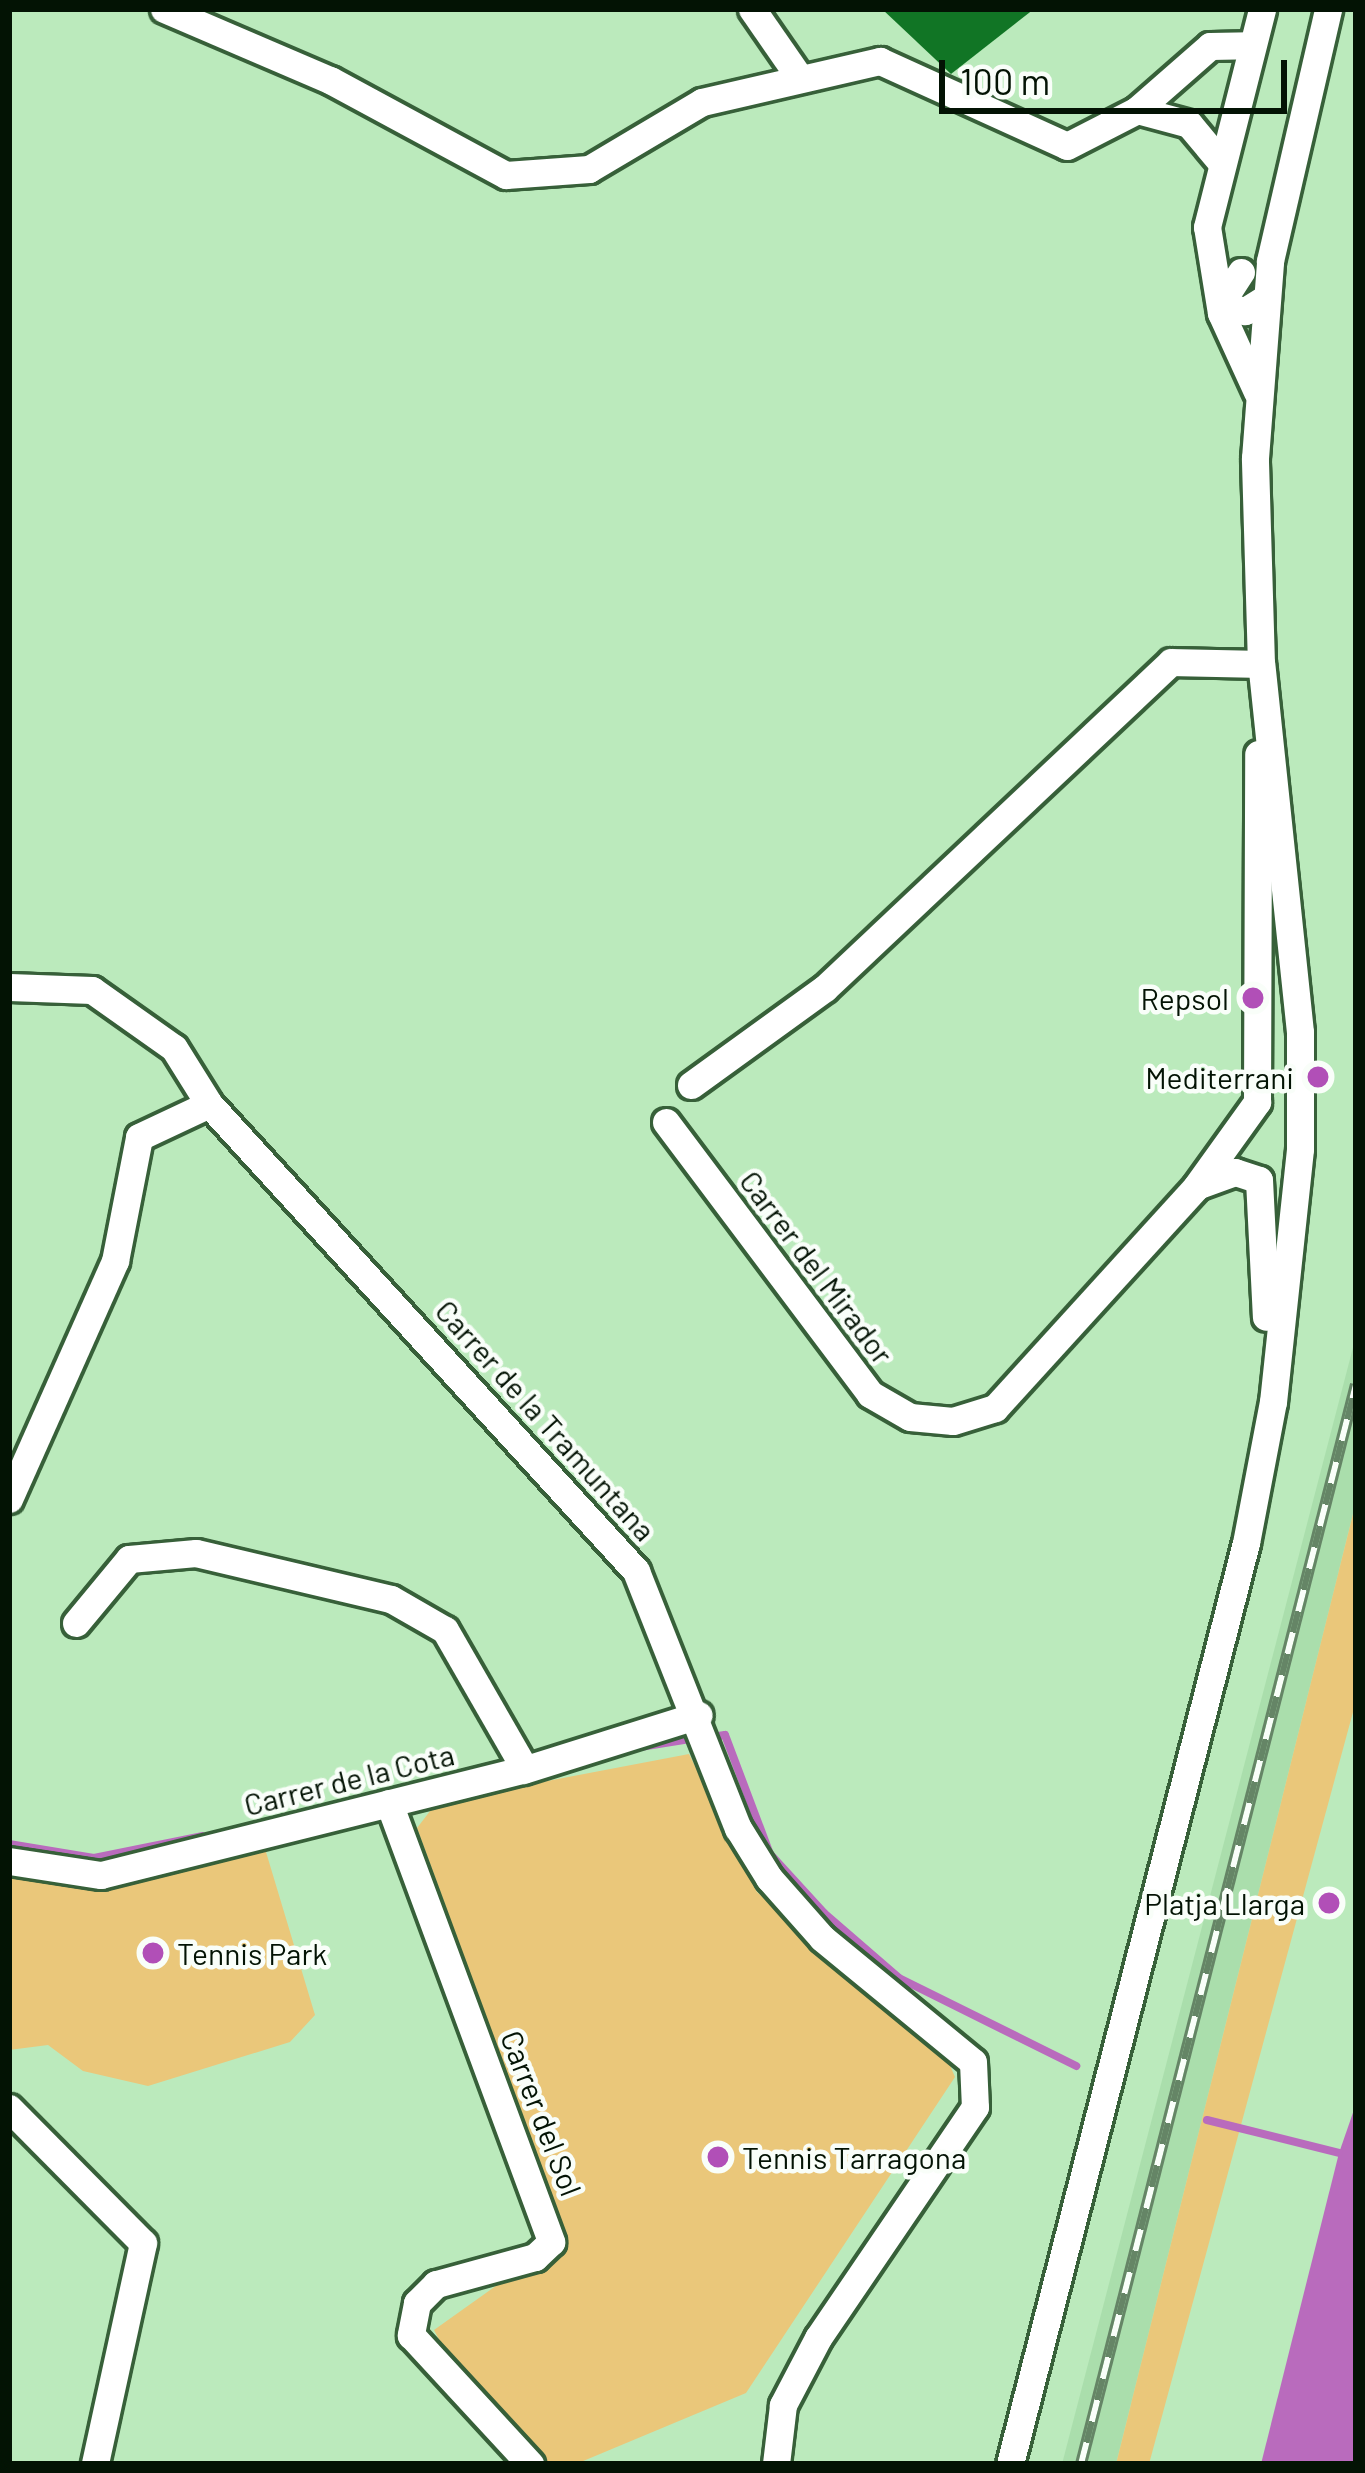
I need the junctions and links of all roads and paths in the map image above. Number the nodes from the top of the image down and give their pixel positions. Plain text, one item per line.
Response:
1 (164, 9) edge
2 (752, 9) edge
3 (1262, 9) edge
4 (1328, 9) edge
5 (1249, 45) junction
6 (797, 74) junction
7 (1137, 110) junction
8 (1220, 160) junction
9 (1208, 250) junction
10 (1270, 261) junction
11 (1241, 272) junction
12 (1266, 298) junction
13 (1258, 396) junction
14 (1262, 664) junction
15 (1267, 721) junction
16 (9, 986) edge
17 (691, 1085) dead end
18 (209, 1104) junction
19 (666, 1122) dead end
20 (1196, 1186) junction
21 (1273, 1402) junction
22 (9, 1499) edge
23 (76, 1623) dead end
24 (701, 1720) junction
25 (524, 1769) junction
26 (402, 1800) junction
27 (9, 1861) edge
28 (9, 2108) edge
29 (95, 2464) edge
30 (530, 2464) edge
31 (776, 2464) edge
32 (1010, 2464) edge

1 - 6 street
2 - 6 street
3 - 5 street
4 - 10 street
5 - 7 street
5 - 8 street
6 - 7 street
7 - 8 street
8 - 9 street
9 - 11 street
9 - 13 street
10 - 11 street
10 - 12 street
11 - 12 street
12 - 13 street
13 - 14 street
14 - 15 street
14 - 17 street
15 - 20 street, Carrer del Mirador
15 - 21 street
16 - 18 street, Carrer de la Tramuntana
18 - 22 street
18 - 24 street, Carrer de la Tramuntana
19 - 20 street, Carrer del Mirador
20 - 21 street
21 - 32 street
23 - 25 street
24 - 25 street, Carrer de la Cota
24 - 31 street, Carrer de la Tramuntana
25 - 26 street, Carrer de la Cota
26 - 27 street, Carrer de la Cota
26 - 30 street, Carrer del Sol
28 - 29 street

